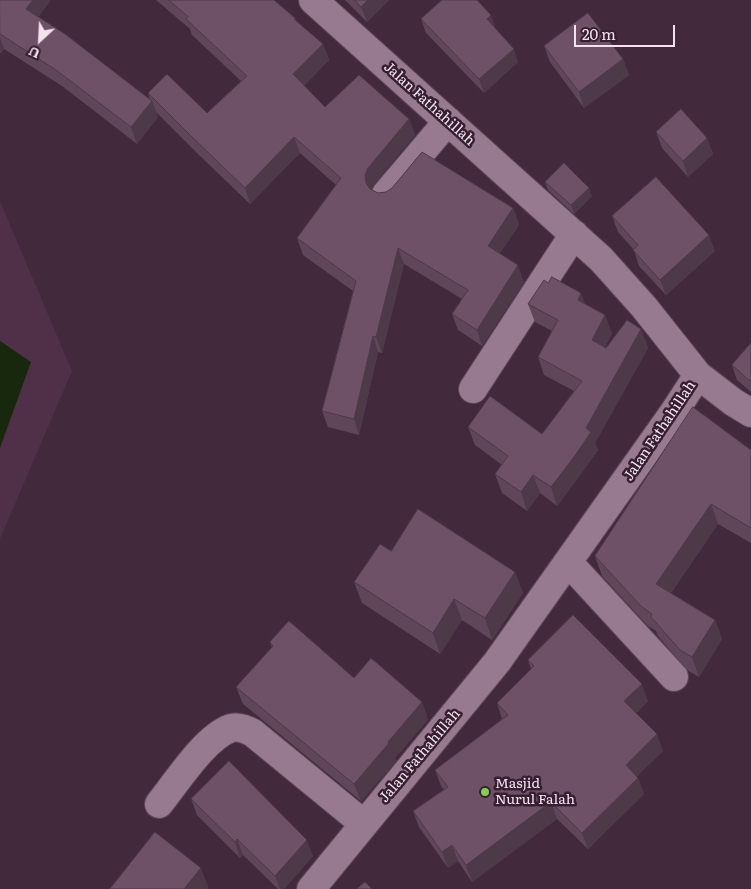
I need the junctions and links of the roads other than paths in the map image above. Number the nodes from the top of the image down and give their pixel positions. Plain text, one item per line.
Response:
1 (312, 0) edge
2 (448, 121) junction
3 (386, 194) edge
4 (574, 234) junction
5 (698, 375) junction
6 (473, 388) dead end
7 (751, 413) edge
8 (568, 562) junction
9 (674, 677) dead end
10 (159, 804) dead end
11 (364, 824) junction
12 (311, 889) edge

1 - 2 street, Jalan Fathahillah
2 - 3 street
2 - 4 street, Jalan Fathahillah
4 - 5 street, Jalan Fathahillah
4 - 6 street
5 - 7 street
5 - 8 street, Jalan Fathahillah
8 - 9 street
8 - 11 street, Jalan Fathahillah
10 - 11 street
11 - 12 street, Jalan Fathahillah

